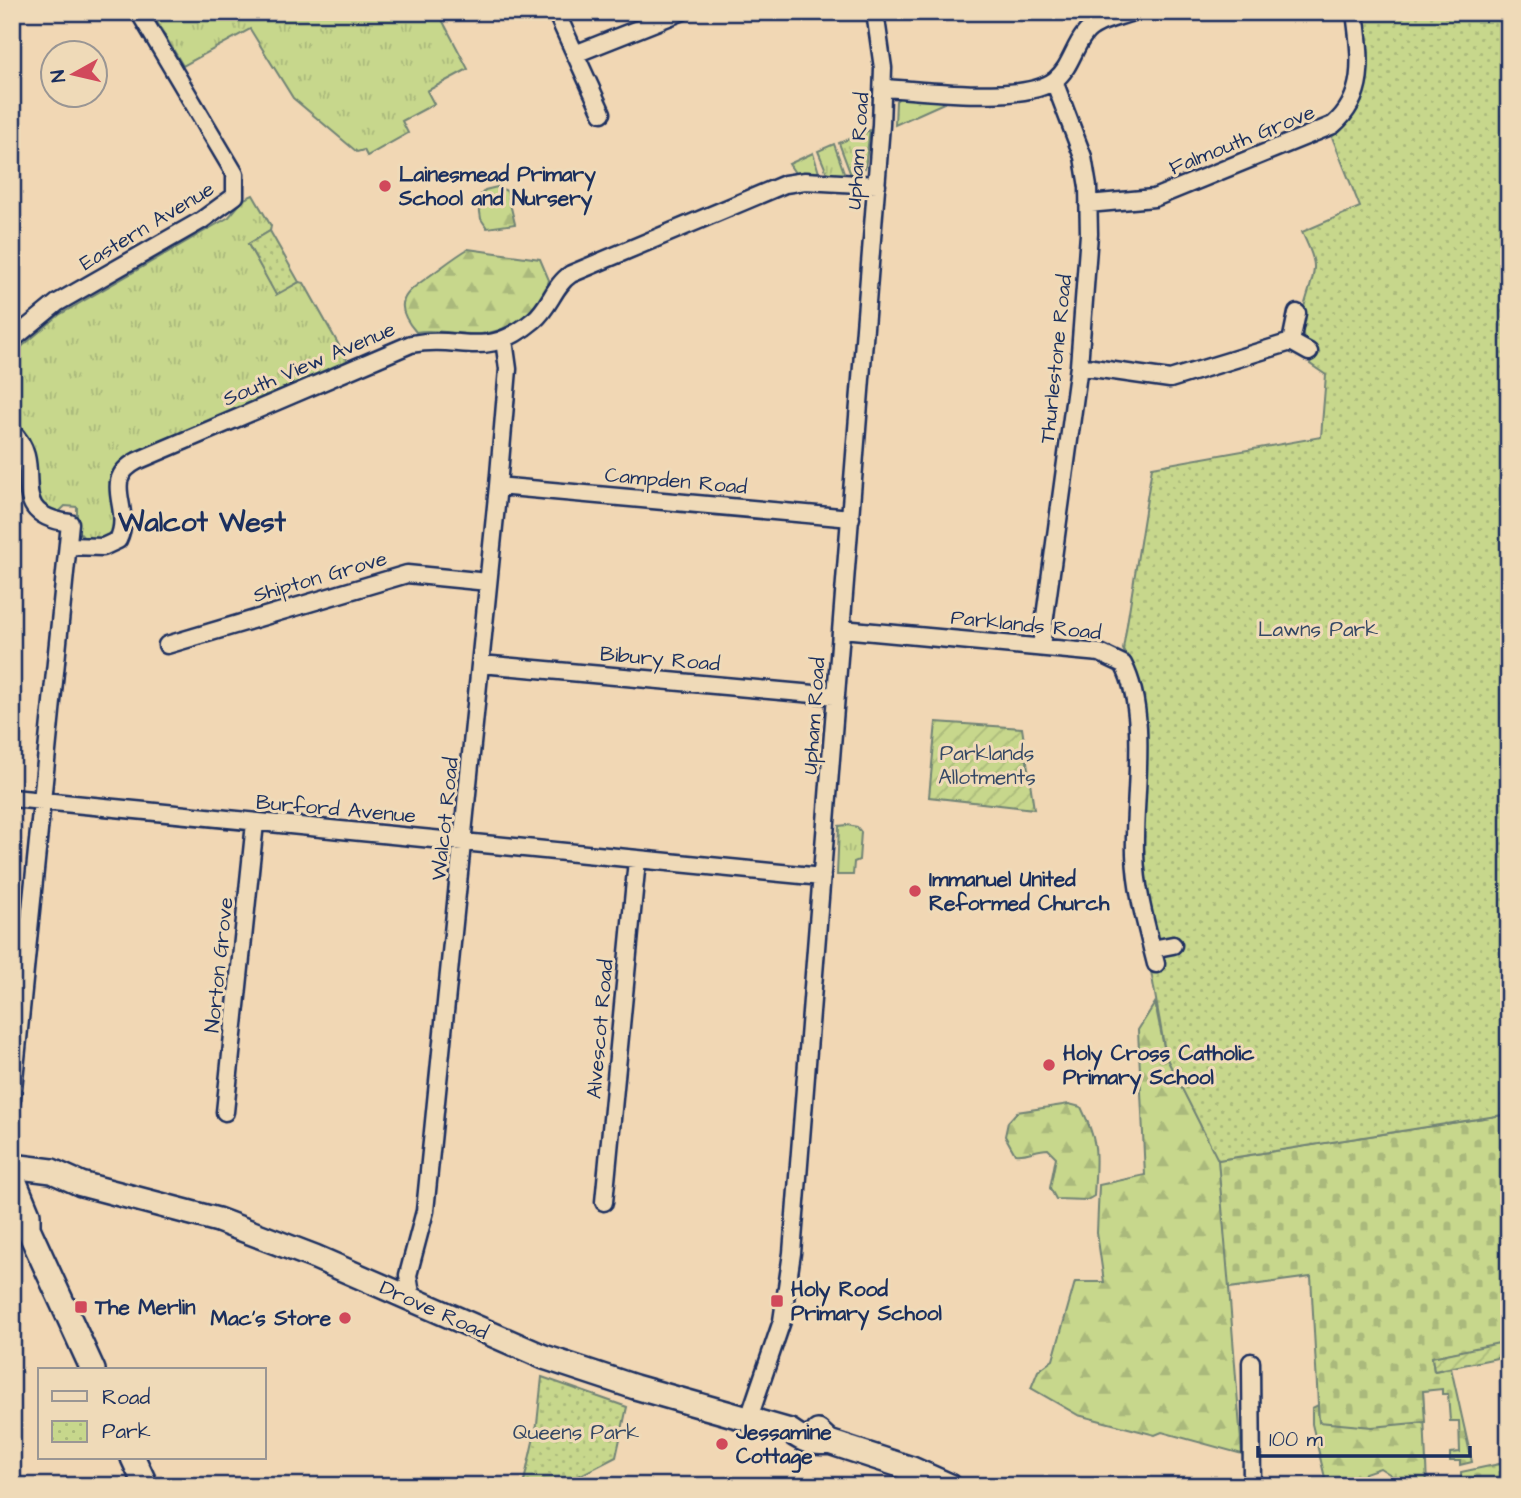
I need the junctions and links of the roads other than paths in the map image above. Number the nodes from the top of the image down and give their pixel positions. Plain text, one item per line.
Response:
1 (139, 12) edge
2 (556, 12) edge
3 (681, 12) edge
4 (875, 12) edge
5 (1132, 12) edge
6 (1355, 12) edge
7 (575, 54) junction
8 (1054, 81) junction
9 (884, 88) junction
10 (602, 113) dead end
11 (877, 185) junction
12 (1088, 204) junction
13 (1297, 313) dead end
14 (12, 340) edge
15 (504, 340) junction
16 (1291, 342) junction
17 (1309, 352) dead end
18 (1079, 366) junction
19 (12, 432) edge
20 (18, 448) edge
21 (498, 486) junction
22 (851, 518) junction
23 (68, 546) junction
24 (488, 582) junction
25 (842, 629) junction
26 (167, 645) dead end
27 (1041, 646) junction
28 (481, 664) junction
29 (836, 696) junction
30 (12, 798) edge
31 (42, 800) junction
32 (255, 823) junction
33 (464, 842) junction
34 (637, 860) junction
35 (822, 877) junction
36 (1173, 945) dead end
37 (12, 1099) edge
38 (225, 1111) dead end
39 (14, 1176) edge
40 (604, 1202) dead end
41 (12, 1208) edge
42 (28, 1228) junction
43 (412, 1300) junction
44 (1251, 1362) dead end
45 (92, 1368) edge
46 (749, 1418) junction
47 (134, 1460) edge
48 (146, 1486) edge
49 (950, 1486) edge
50 (1252, 1486) edge

1 - 14 street, Eastern Avenue
2 - 7 street
3 - 7 street
4 - 9 street, Upham Road
5 - 8 street
6 - 12 street, Falmouth Grove
7 - 10 street
8 - 9 street
8 - 12 street, Thurlestone Road
9 - 11 street, Upham Road
11 - 15 street, South View Avenue
11 - 22 street, Upham Road
12 - 18 street, Thurlestone Road
13 - 16 street
15 - 21 street, Walcot Road
15 - 23 street, South View Avenue
16 - 17 street
16 - 18 street
18 - 27 street, Thurlestone Road
19 - 20 street
20 - 23 street
21 - 22 street, Campden Road
21 - 24 street, Walcot Road
22 - 25 street, Upham Road
23 - 31 street
24 - 26 street, Shipton Grove
24 - 28 street, Walcot Road
25 - 27 street, Parklands Road
25 - 29 street, Upham Road
27 - 36 street, Parklands Road
28 - 29 street, Bibury Road
28 - 33 street, Walcot Road
29 - 35 street, Upham Road
30 - 31 street, Burford Avenue
31 - 32 street, Burford Avenue
31 - 37 street
32 - 33 street, Burford Avenue
32 - 38 street, Norton Grove
33 - 34 street, Burford Avenue
33 - 43 street, Walcot Road
34 - 35 street, Burford Avenue
34 - 40 street, Alvescot Road
35 - 46 street, Upham Road
39 - 42 main road
39 - 43 main road, Drove Road
41 - 42 main road
42 - 45 main road
43 - 46 main road, Drove Road
44 - 50 street
46 - 49 main road, Drove Road
47 - 48 main road

